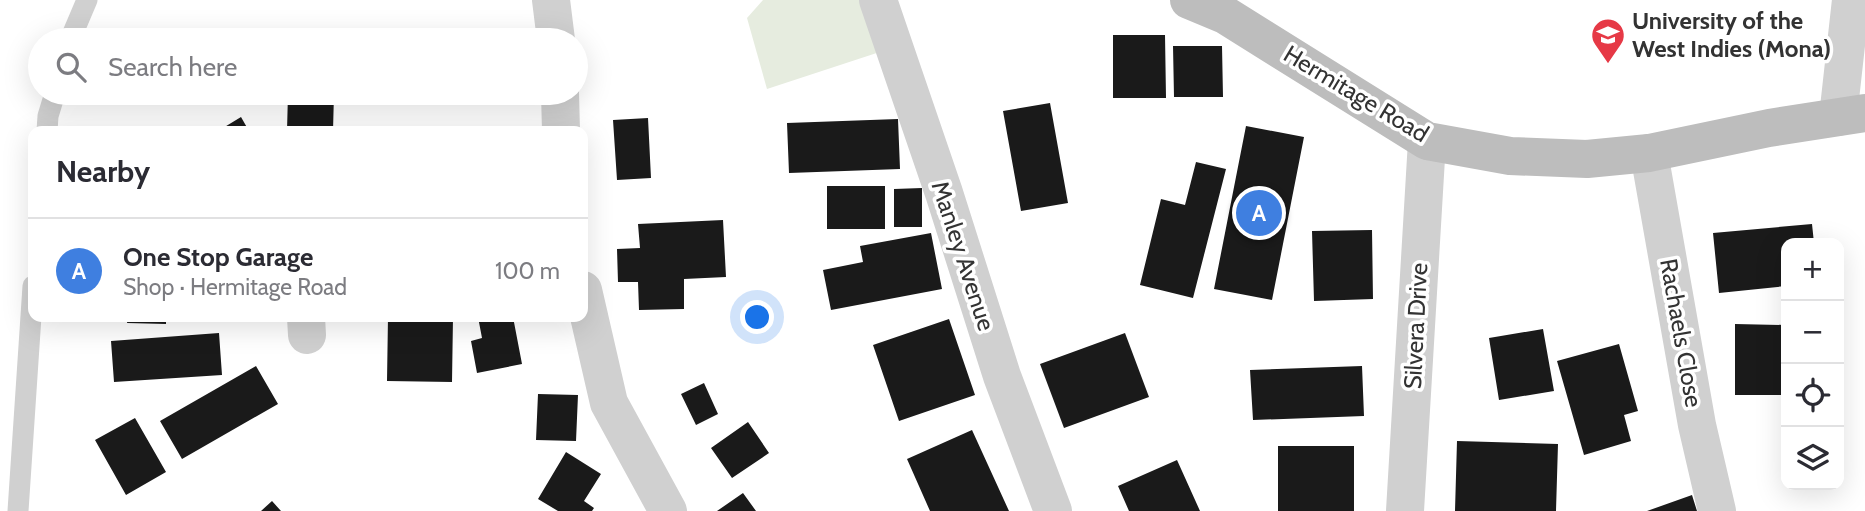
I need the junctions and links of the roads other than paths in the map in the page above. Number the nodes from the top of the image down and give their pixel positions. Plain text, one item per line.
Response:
1 (87, 0) edge
2 (551, 0) edge
3 (878, 0) edge
4 (1189, 0) edge
5 (1851, 0) edge
6 (75, 28) edge
7 (554, 28) edge
8 (52, 105) edge
9 (560, 105) edge
10 (1852, 115) edge
11 (48, 126) edge
12 (561, 126) edge
13 (1427, 141) junction
14 (1649, 153) junction
15 (588, 312) edge
16 (31, 322) edge
17 (653, 505) edge
18 (18, 511) edge
19 (1053, 511) edge
20 (1405, 511) edge
21 (1717, 511) edge

1 - 6 lane
2 - 7 street
3 - 19 street, Manley Avenue
4 - 13 street, Hermitage Road
5 - 10 street
8 - 11 lane
9 - 12 street
10 - 14 street, Hermitage Road
13 - 14 street, Hermitage Road
13 - 20 street, Silvera Drive
14 - 21 street, Rachaels Close
15 - 17 street
16 - 18 lane

